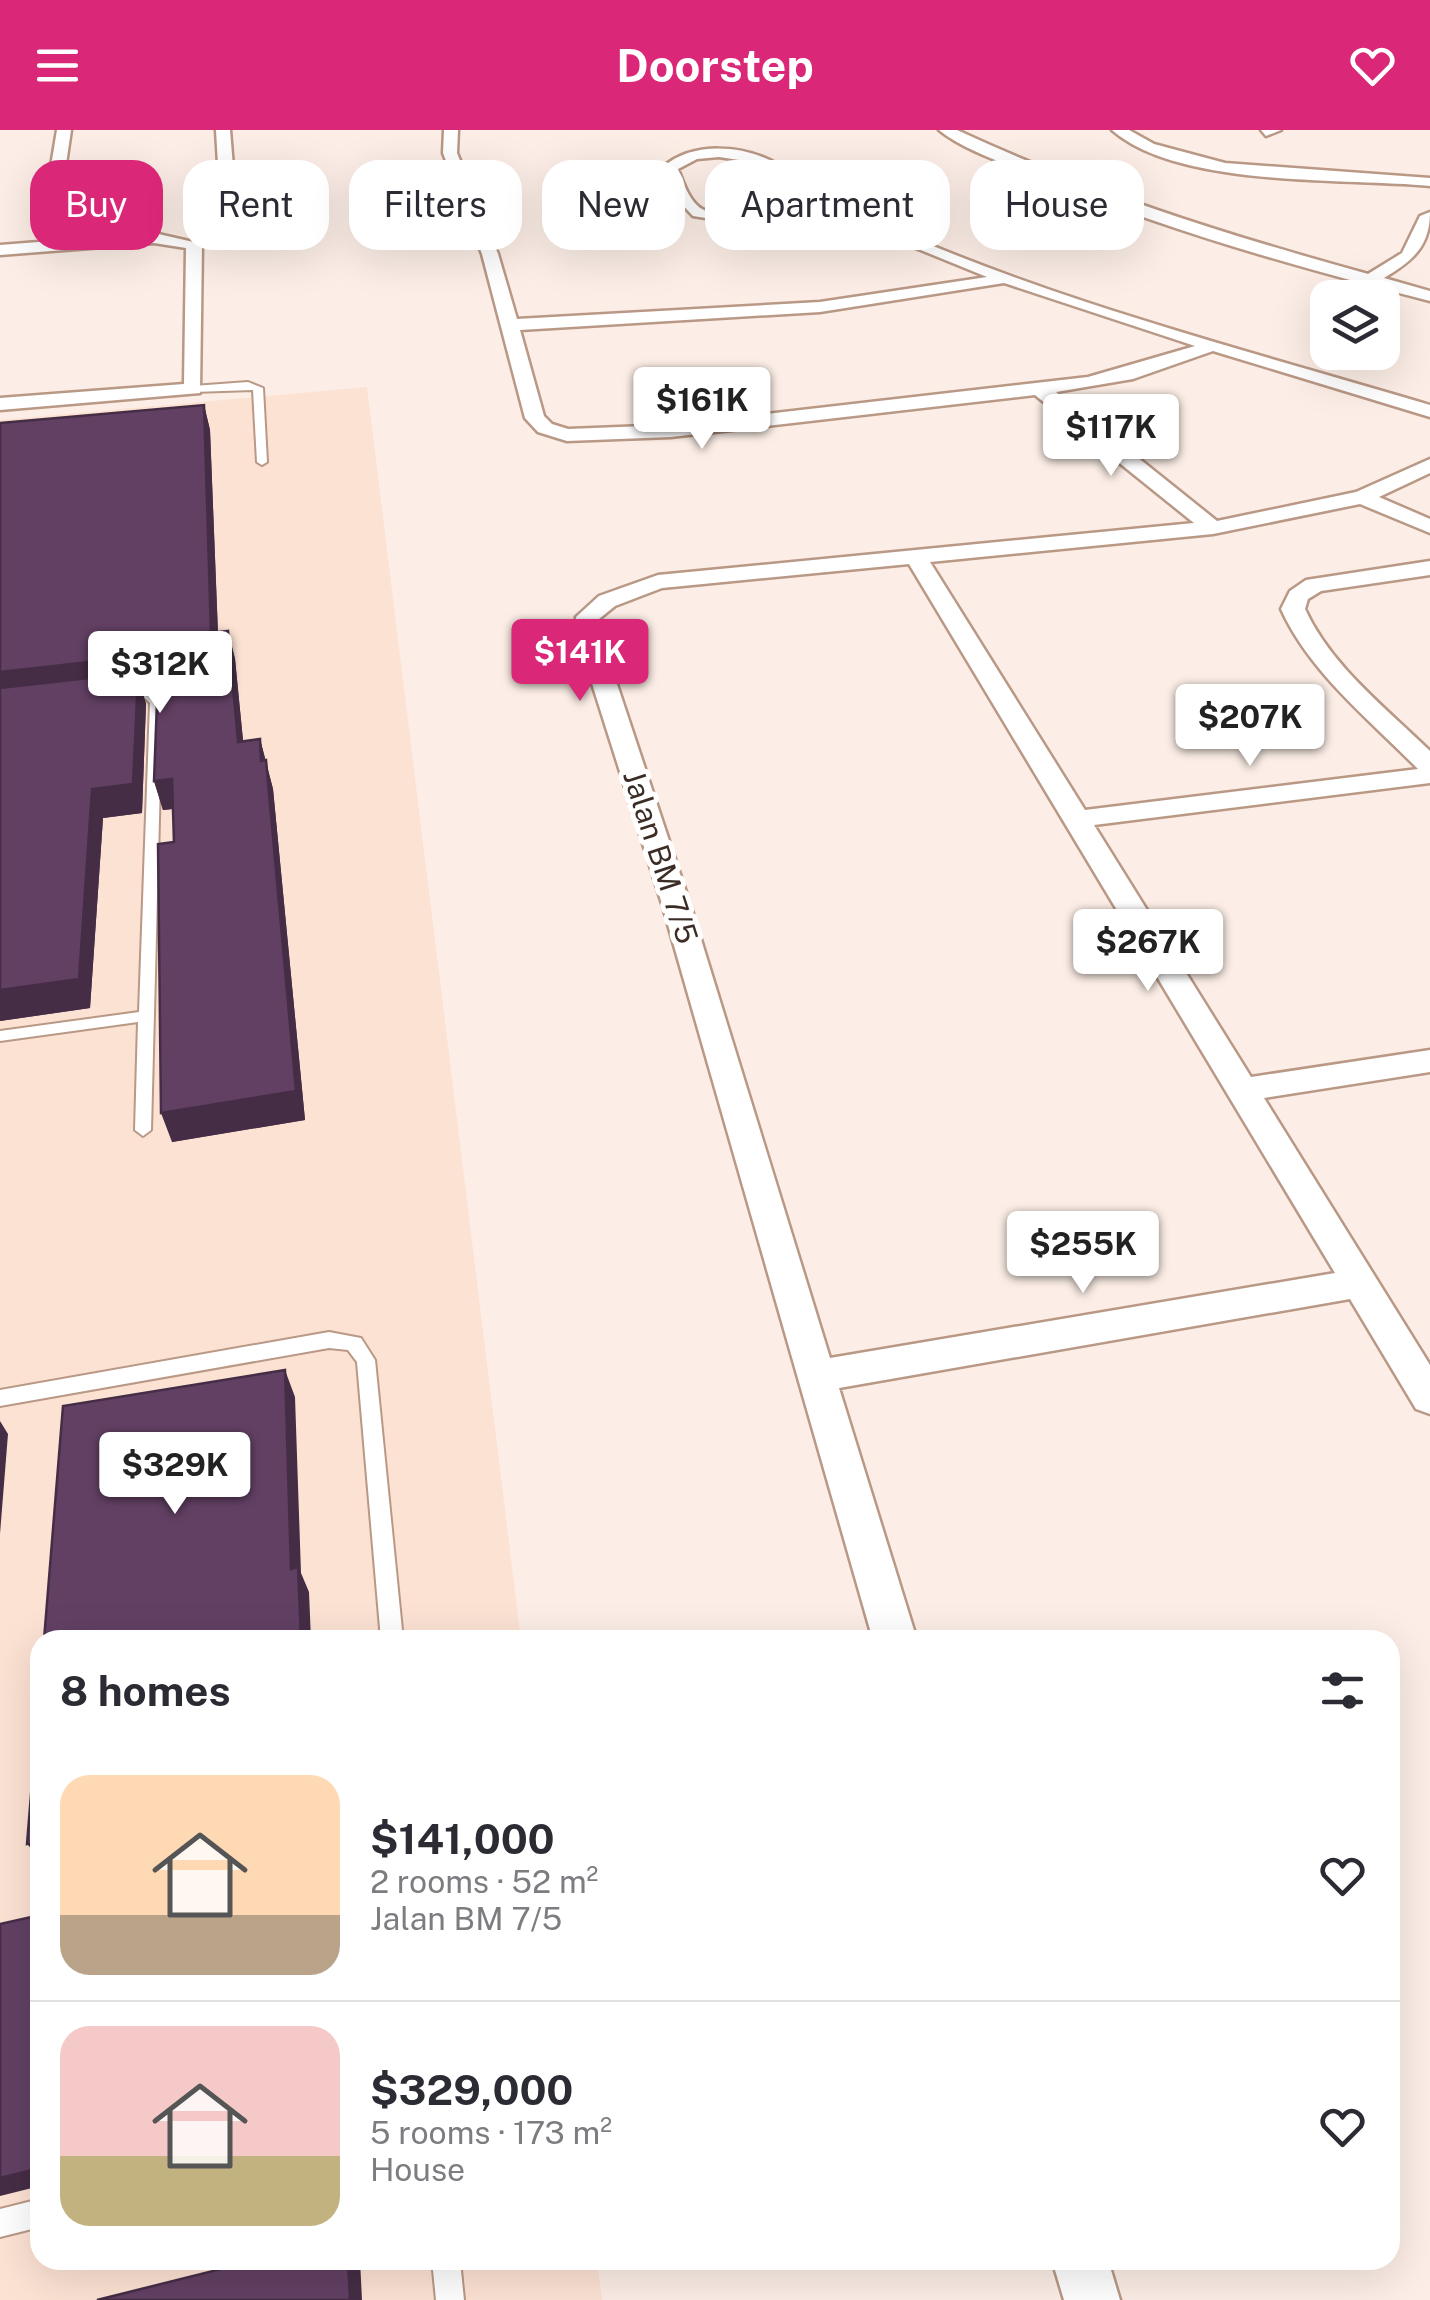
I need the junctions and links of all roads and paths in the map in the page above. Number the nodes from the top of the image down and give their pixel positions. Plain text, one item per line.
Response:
1 (64, 130) edge
2 (223, 130) edge
3 (451, 130) edge
4 (946, 130) edge
5 (1120, 130) edge
6 (59, 160) edge
7 (225, 160) edge
8 (1430, 182) edge
9 (1428, 216) edge
10 (854, 217) joint
11 (0, 250) edge
12 (936, 250) edge
13 (1005, 278) junction
14 (1370, 280) joint
15 (1400, 288) edge
16 (1430, 296) edge
17 (508, 325) junction
18 (1214, 345) junction
19 (192, 389) junction
20 (1041, 390) junction
21 (0, 404) edge
22 (1430, 411) edge
23 (262, 462) dead end
24 (1430, 465) edge
25 (1362, 497) junction
26 (1430, 527) edge
27 (1212, 528) junction
28 (918, 560) junction
29 (1430, 568) edge
30 (114, 696) edge
31 (1430, 766) edge
32 (1430, 775) edge
33 (1076, 819) junction
34 (146, 1016) junction
35 (0, 1036) edge
36 (1430, 1061) edge
37 (1242, 1090) junction
38 (143, 1130) dead end
39 (1360, 1283) junction
40 (816, 1376) junction
41 (0, 1398) edge
42 (1430, 1398) edge
43 (391, 1630) edge
44 (892, 1630) edge
45 (30, 2215) edge
46 (0, 2222) edge
47 (447, 2270) edge
48 (1083, 2270) edge
49 (450, 2300) edge
50 (1092, 2300) edge

1 - 6 street
2 - 7 street
3 - 17 street
4 - 14 street
5 - 8 street
9 - 14 street
10 - 10 street
11 - 19 street
12 - 13 street
13 - 17 street
13 - 18 street
15 - 16 street
17 - 20 street
18 - 20 street
18 - 22 street
19 - 21 street
19 - 23 lane
20 - 27 street
24 - 25 street, Jalan BM 7/5
25 - 26 street
25 - 27 street, Jalan BM 7/5
27 - 28 street, Jalan BM 7/5
28 - 33 street
28 - 40 street, Jalan BM 7/5
29 - 31 street
30 - 34 lane
32 - 33 street
33 - 37 street
34 - 35 lane
34 - 38 lane
36 - 37 street
37 - 39 street
39 - 40 street
39 - 42 street
40 - 44 street, Jalan BM 7/5
41 - 43 lane
45 - 46 lane
47 - 49 lane
48 - 50 street

